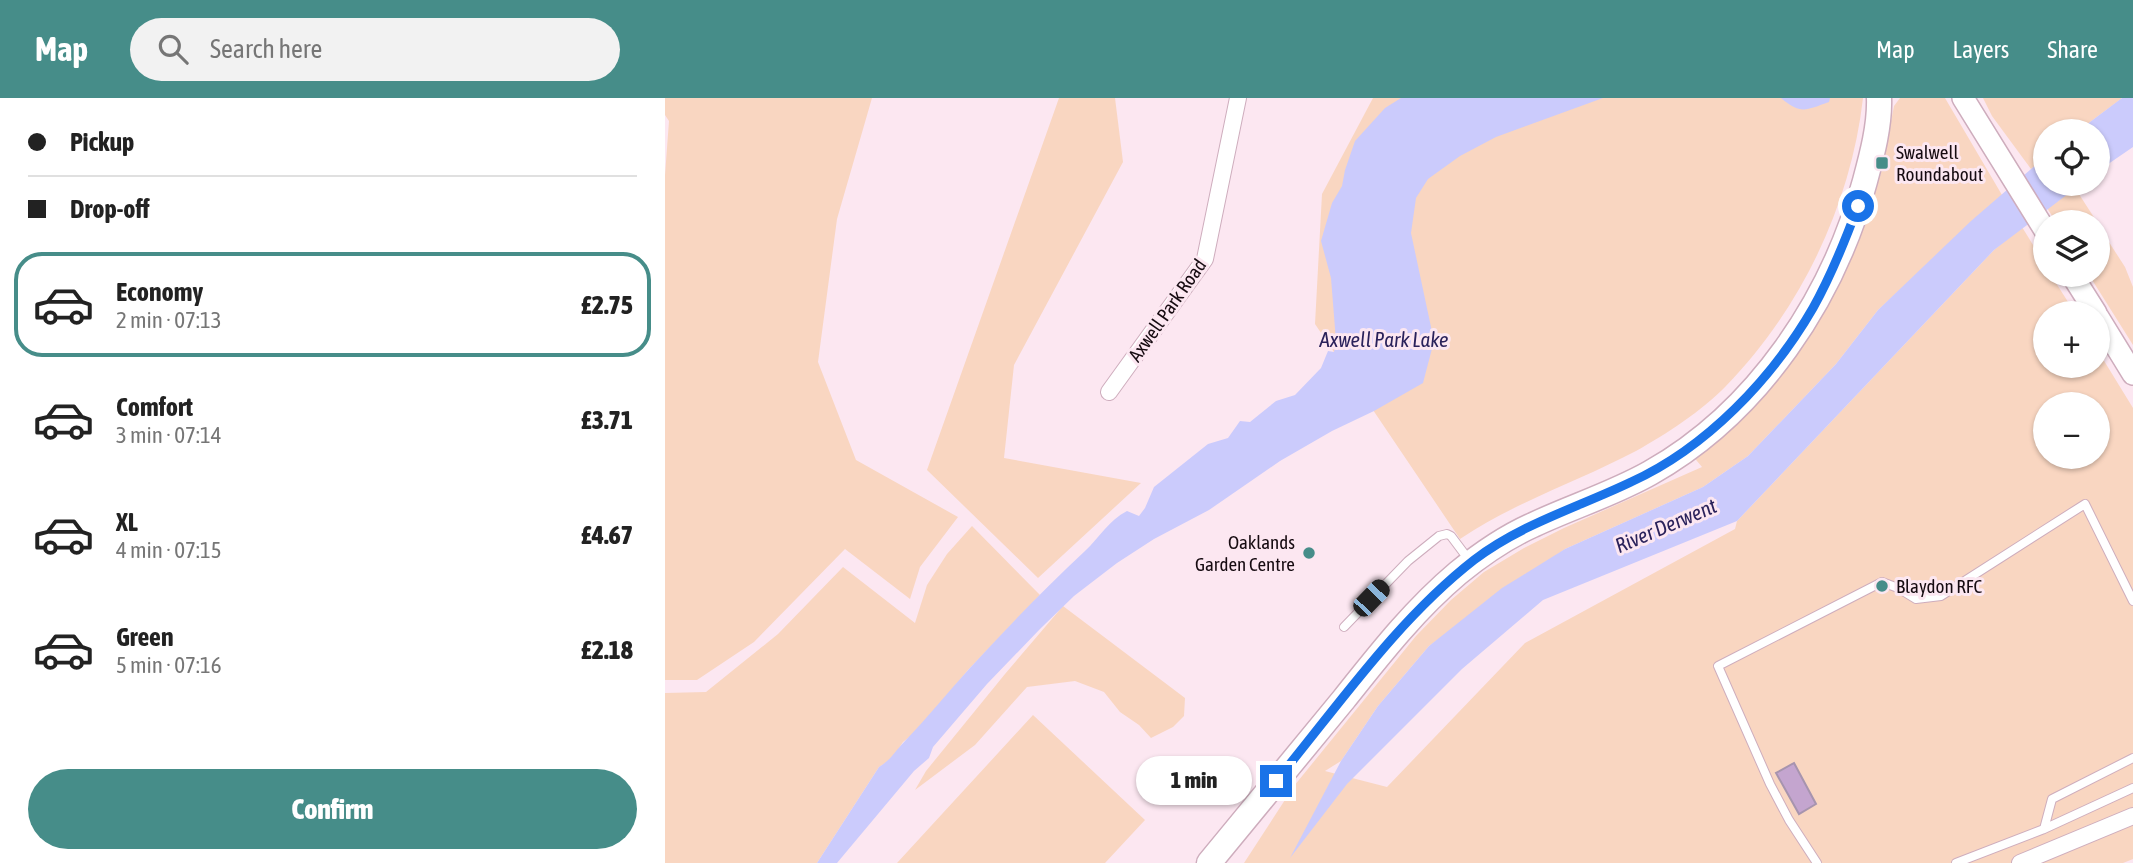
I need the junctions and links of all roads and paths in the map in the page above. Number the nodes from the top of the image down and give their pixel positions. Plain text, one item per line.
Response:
1 (1238, 98) edge
2 (1963, 98) edge
3 (1882, 102) edge
4 (2033, 211) edge
5 (2110, 336) edge
6 (2133, 374) edge
7 (1109, 392) dead end
8 (1471, 562) junction
9 (2133, 601) edge
10 (1344, 626) dead end
11 (2133, 758) edge
12 (2133, 788) edge
13 (2133, 816) edge
14 (2044, 829) junction
15 (1209, 863) edge
16 (1817, 863) edge
17 (1957, 863) edge
18 (2020, 863) edge

1 - 7 street, Axwell Park Road
2 - 4 main road
3 - 8 main road
5 - 6 main road
8 - 10 lane
8 - 15 main road
9 - 16 lane
11 - 14 lane
12 - 14 lane
13 - 18 street
14 - 17 lane

